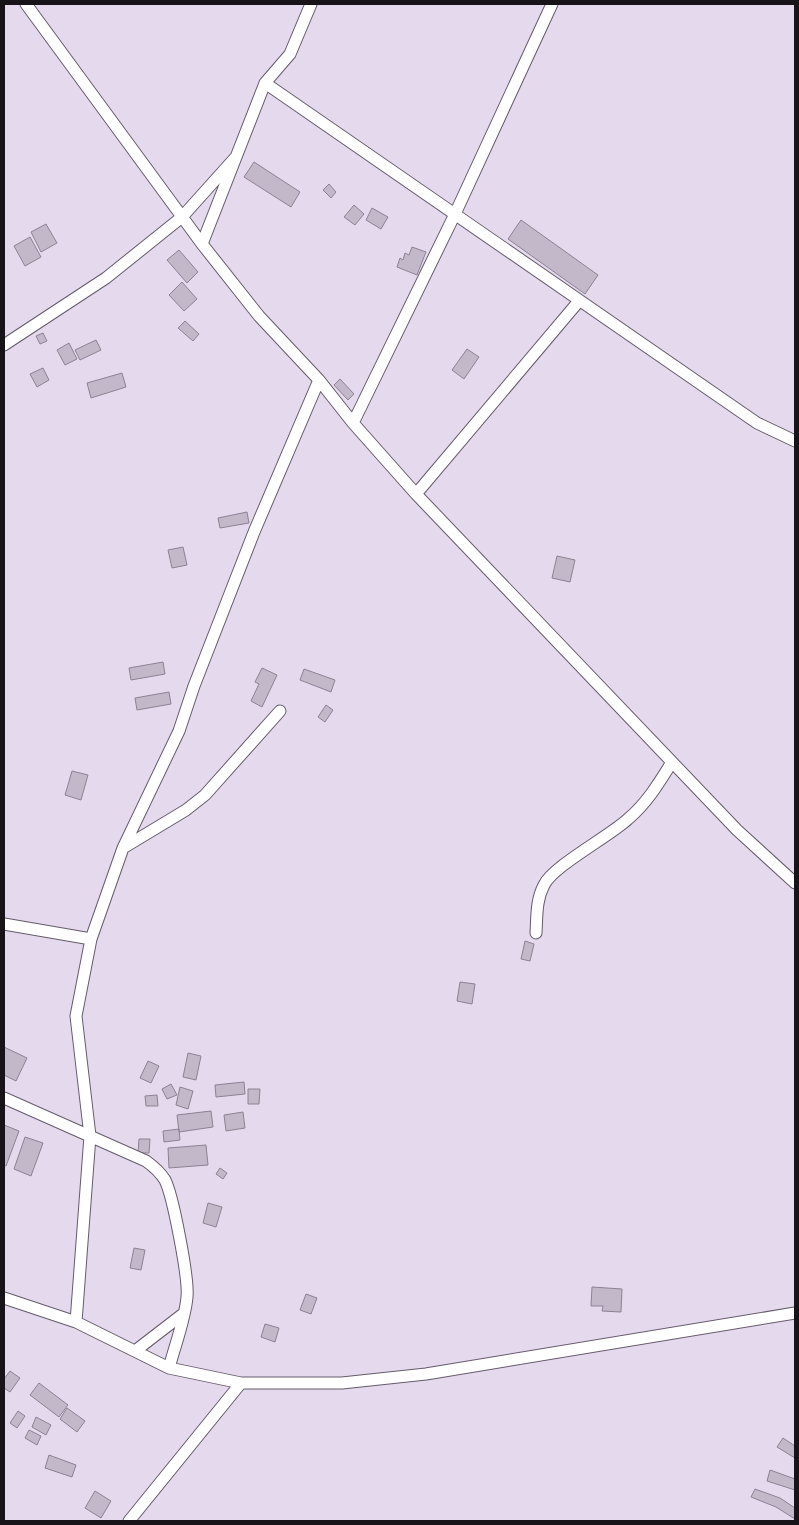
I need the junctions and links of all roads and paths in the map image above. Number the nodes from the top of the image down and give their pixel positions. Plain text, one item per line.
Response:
1 (26, 4) edge
2 (311, 4) edge
3 (552, 4) edge
4 (265, 83) junction
5 (235, 158) junction
6 (455, 214) junction
7 (182, 217) junction
8 (202, 244) junction
9 (579, 301) junction
10 (4, 345) edge
11 (319, 380) junction
12 (353, 423) junction
13 (795, 441) edge
14 (416, 494) junction
15 (280, 711) dead end
16 (672, 762) junction
17 (123, 848) junction
18 (795, 883) edge
19 (4, 924) edge
20 (536, 933) dead end
21 (91, 939) junction
22 (4, 1098) edge
23 (90, 1136) junction
24 (4, 1298) edge
25 (795, 1313) edge
26 (183, 1314) junction
27 (76, 1322) junction
28 (135, 1351) junction
29 (169, 1368) junction
30 (241, 1383) junction
31 (129, 1521) edge

1 - 7 street
2 - 4 street
3 - 6 street
4 - 5 street
4 - 6 street
5 - 7 street
5 - 8 street
6 - 9 street
6 - 12 street
7 - 8 street
7 - 10 street
8 - 11 street
9 - 13 street
9 - 14 street
11 - 12 street
11 - 17 street
12 - 14 street
14 - 16 street
15 - 17 street
16 - 18 street
16 - 20 street
17 - 21 street
19 - 21 street
21 - 23 street
22 - 23 street
23 - 26 street
23 - 27 street
24 - 27 street
25 - 30 street
26 - 28 street
26 - 29 street
27 - 28 street
28 - 29 street
29 - 30 street
30 - 31 street

